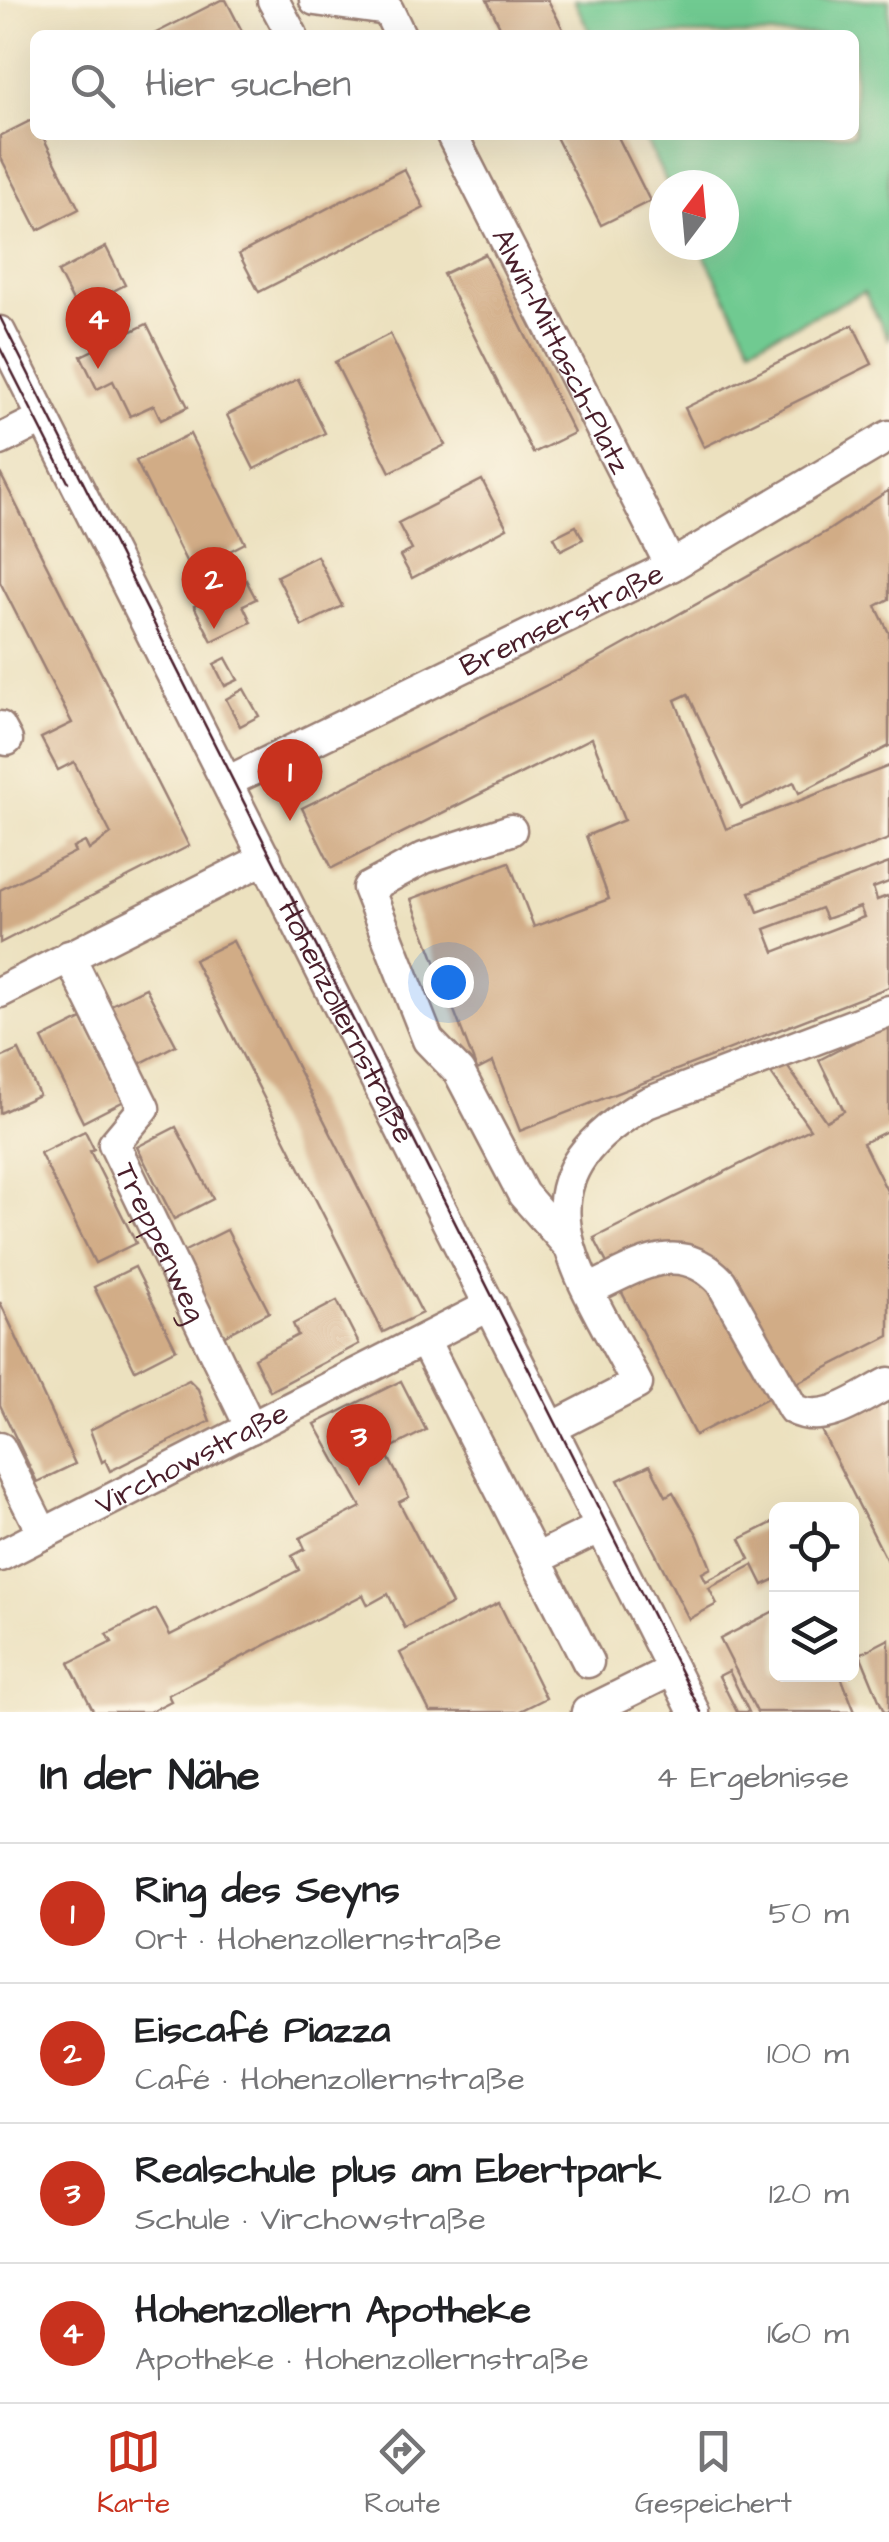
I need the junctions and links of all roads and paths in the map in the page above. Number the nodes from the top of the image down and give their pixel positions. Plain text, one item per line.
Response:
1 (273, 0) edge
2 (315, 0) edge
3 (289, 30) edge
4 (398, 30) edge
5 (455, 140) edge
6 (0, 332) edge
7 (42, 419) junction
8 (889, 436) edge
9 (0, 440) edge
10 (671, 566) junction
11 (227, 782) junction
12 (511, 830) dead end
13 (266, 858) junction
14 (70, 956) junction
15 (0, 992) edge
16 (889, 1011) edge
17 (568, 1245) junction
18 (590, 1290) junction
19 (491, 1306) junction
20 (424, 1340) junction
21 (889, 1383) edge
22 (251, 1428) junction
23 (552, 1428) junction
24 (0, 1448) edge
25 (601, 1527) junction
26 (43, 1534) junction
27 (0, 1556) edge
28 (536, 1560) junction
29 (588, 1662) dead end
30 (672, 1670) junction
31 (587, 1712) edge
32 (694, 1712) edge

1 - 3 street
2 - 4 street
5 - 10 street, Alwin-Mittasch-Platz
6 - 7 street, Hohenzollernstraße
7 - 9 street
7 - 11 street, Hohenzollernstraße
8 - 10 street, Bremserstraße
10 - 11 street, Bremserstraße
11 - 13 street, Hohenzollernstraße
12 - 17 street
13 - 14 street
13 - 19 street, Hohenzollernstraße
14 - 15 street
14 - 22 street, Treppenweg
16 - 17 street
17 - 18 street
18 - 21 street
18 - 23 street
19 - 20 street, Virchowstraße
19 - 23 street, Hohenzollernstraße
20 - 22 street, Virchowstraße
20 - 28 street
22 - 26 street, Virchowstraße
23 - 25 street, Hohenzollernstraße
24 - 26 street
25 - 28 street
25 - 30 street, Hohenzollernstraße
26 - 27 street, Virchowstraße
28 - 29 street
30 - 31 street
30 - 32 street, Hohenzollernstraße

